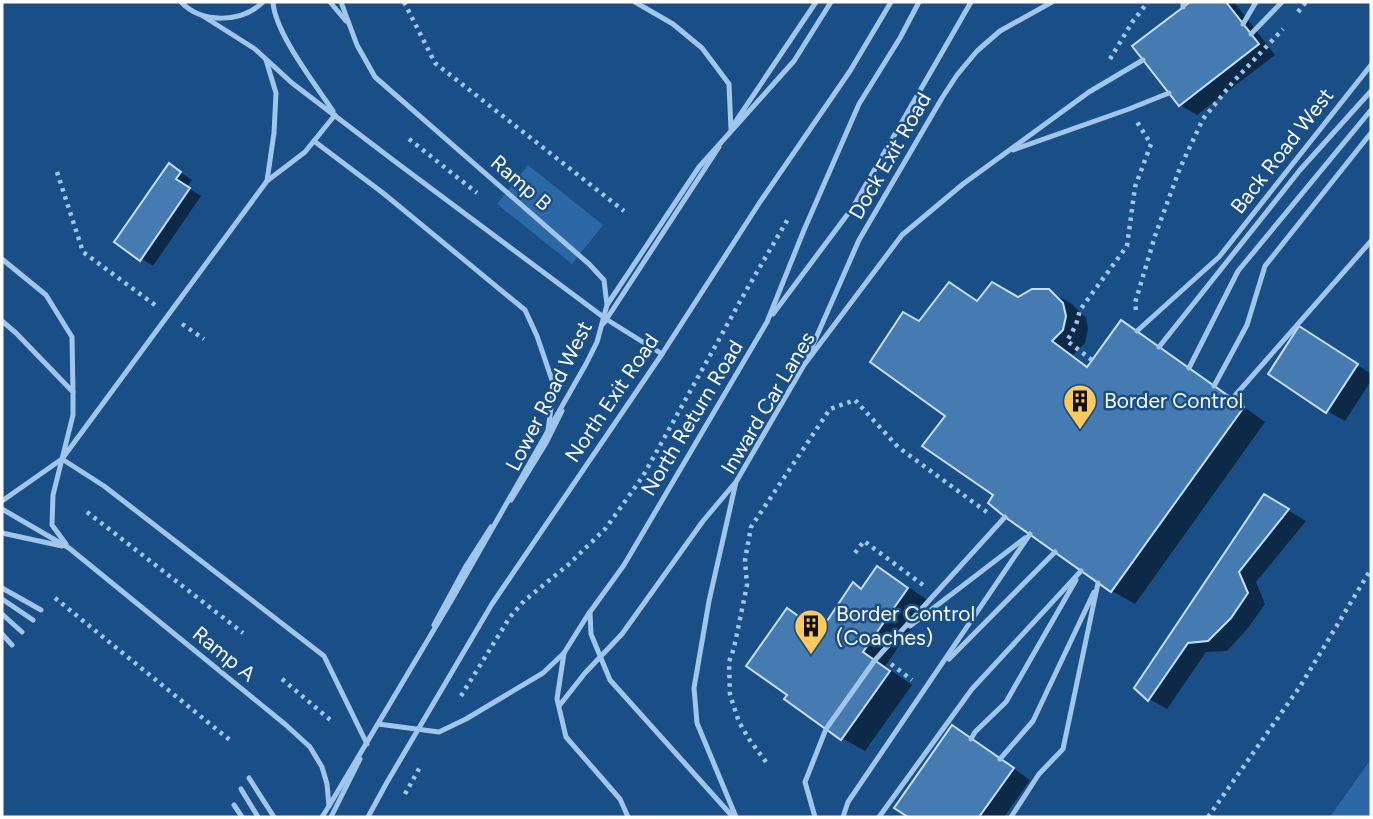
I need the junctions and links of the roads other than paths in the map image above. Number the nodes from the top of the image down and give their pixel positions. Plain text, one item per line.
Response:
1 (181, 2) edge
2 (263, 2) edge
3 (272, 2) edge
4 (330, 2) edge
5 (341, 2) edge
6 (635, 2) edge
7 (816, 2) edge
8 (831, 2) edge
9 (891, 2) edge
10 (919, 2) edge
11 (971, 2) edge
12 (1052, 2) edge
13 (1256, 2) edge
14 (1282, 2) edge
15 (203, 16) junction
16 (1243, 24) dead end
17 (350, 27) junction
18 (1251, 34) dead end
19 (265, 58) junction
20 (1143, 60) dead end
21 (1371, 65) edge
22 (1371, 91) edge
23 (1169, 93) dead end
24 (1371, 110) edge
25 (335, 115) junction
26 (731, 130) junction
27 (1371, 133) edge
28 (314, 141) junction
29 (1006, 152) junction
30 (267, 181) junction
31 (1371, 241) edge
32 (2, 259) edge
33 (607, 305) junction
34 (606, 319) junction
35 (2, 321) edge
36 (767, 322) junction
37 (1137, 331) road end
38 (1160, 347) dead end
39 (662, 354) junction
40 (804, 365) junction
41 (1189, 368) dead end
42 (1214, 386) dead end
43 (73, 392) junction
44 (1232, 399) dead end
45 (546, 443) junction
46 (62, 459) junction
47 (736, 482) junction
48 (2, 501) edge
49 (2, 509) edge
50 (1002, 519) road end
51 (2, 533) edge
52 (69, 548) junction
53 (1055, 552) dead end
54 (2, 588) edge
55 (2, 599) edge
56 (41, 610) dead end
57 (590, 612) junction
58 (2, 614) edge
59 (33, 620) dead end
60 (22, 632) dead end
61 (2, 634) edge
62 (898, 635) junction
63 (12, 645) dead end
64 (564, 653) junction
65 (600, 656) junction
66 (939, 669) junction
67 (559, 706) junction
68 (378, 724) junction
69 (418, 729) junction
70 (971, 739) dead end
71 (367, 744) junction
72 (1000, 758) dead end
73 (249, 778) dead end
74 (241, 789) dead end
75 (234, 805) dead end
76 (329, 806) junction
77 (242, 817) edge
78 (258, 817) edge
79 (274, 817) edge
80 (322, 817) edge
81 (331, 817) edge
82 (368, 817) edge
83 (628, 817) edge
84 (735, 817) edge
85 (815, 817) edge
86 (843, 817) edge
87 (879, 817) edge
88 (1011, 817) edge

1 - 15 lane
2 - 15 lane
3 - 25 lane
4 - 17 lane
5 - 17 lane
6 - 26 lane
7 - 26 lane, Lower Road West
8 - 33 lane, bridge
9 - 39 lane, North Exit Road
10 - 36 lane, North Return Road
11 - 36 lane
12 - 40 lane, Dock Exit Road
13 - 16 lane
14 - 18 lane
15 - 19 lane
17 - 33 lane, Ramp B
19 - 25 lane
19 - 30 lane
20 - 29 lane, Inward Car Lanes
21 - 37 lane, Back Road West
22 - 38 lane
23 - 29 lane
24 - 41 lane
25 - 28 lane
25 - 34 lane
26 - 34 lane, Lower Road West
27 - 42 lane
28 - 30 lane
28 - 45 lane
29 - 40 lane, Inward Car Lanes
30 - 46 lane
31 - 44 lane
32 - 43 lane
33 - 76 lane, bridge
34 - 39 lane
34 - 45 lane, Lower Road West
35 - 43 lane
36 - 57 lane, North Return Road
39 - 69 lane, North Exit Road
40 - 47 lane, Inward Car Lanes
43 - 46 lane
45 - 68 lane, Lower Road West
46 - 48 lane
46 - 52 lane
46 - 71 lane
47 - 65 lane
47 - 84 lane, Inward Car Lanes
49 - 52 lane
50 - 62 lane
51 - 52 lane
52 - 76 lane, Ramp A
53 - 66 lane
54 - 56 lane
55 - 59 lane
57 - 64 lane, North Return Road
57 - 65 lane
58 - 60 lane
61 - 63 lane
62 - 66 lane
62 - 85 lane
64 - 67 lane
64 - 69 lane
65 - 67 lane
65 - 84 lane
66 - 86 lane
67 - 83 lane
68 - 69 lane
68 - 71 lane, Lower Road West
69 - 82 lane, North Exit Road
70 - 87 lane
71 - 81 lane, Lower Road West
72 - 88 lane
73 - 79 lane
74 - 78 lane
75 - 77 lane
76 - 80 lane

